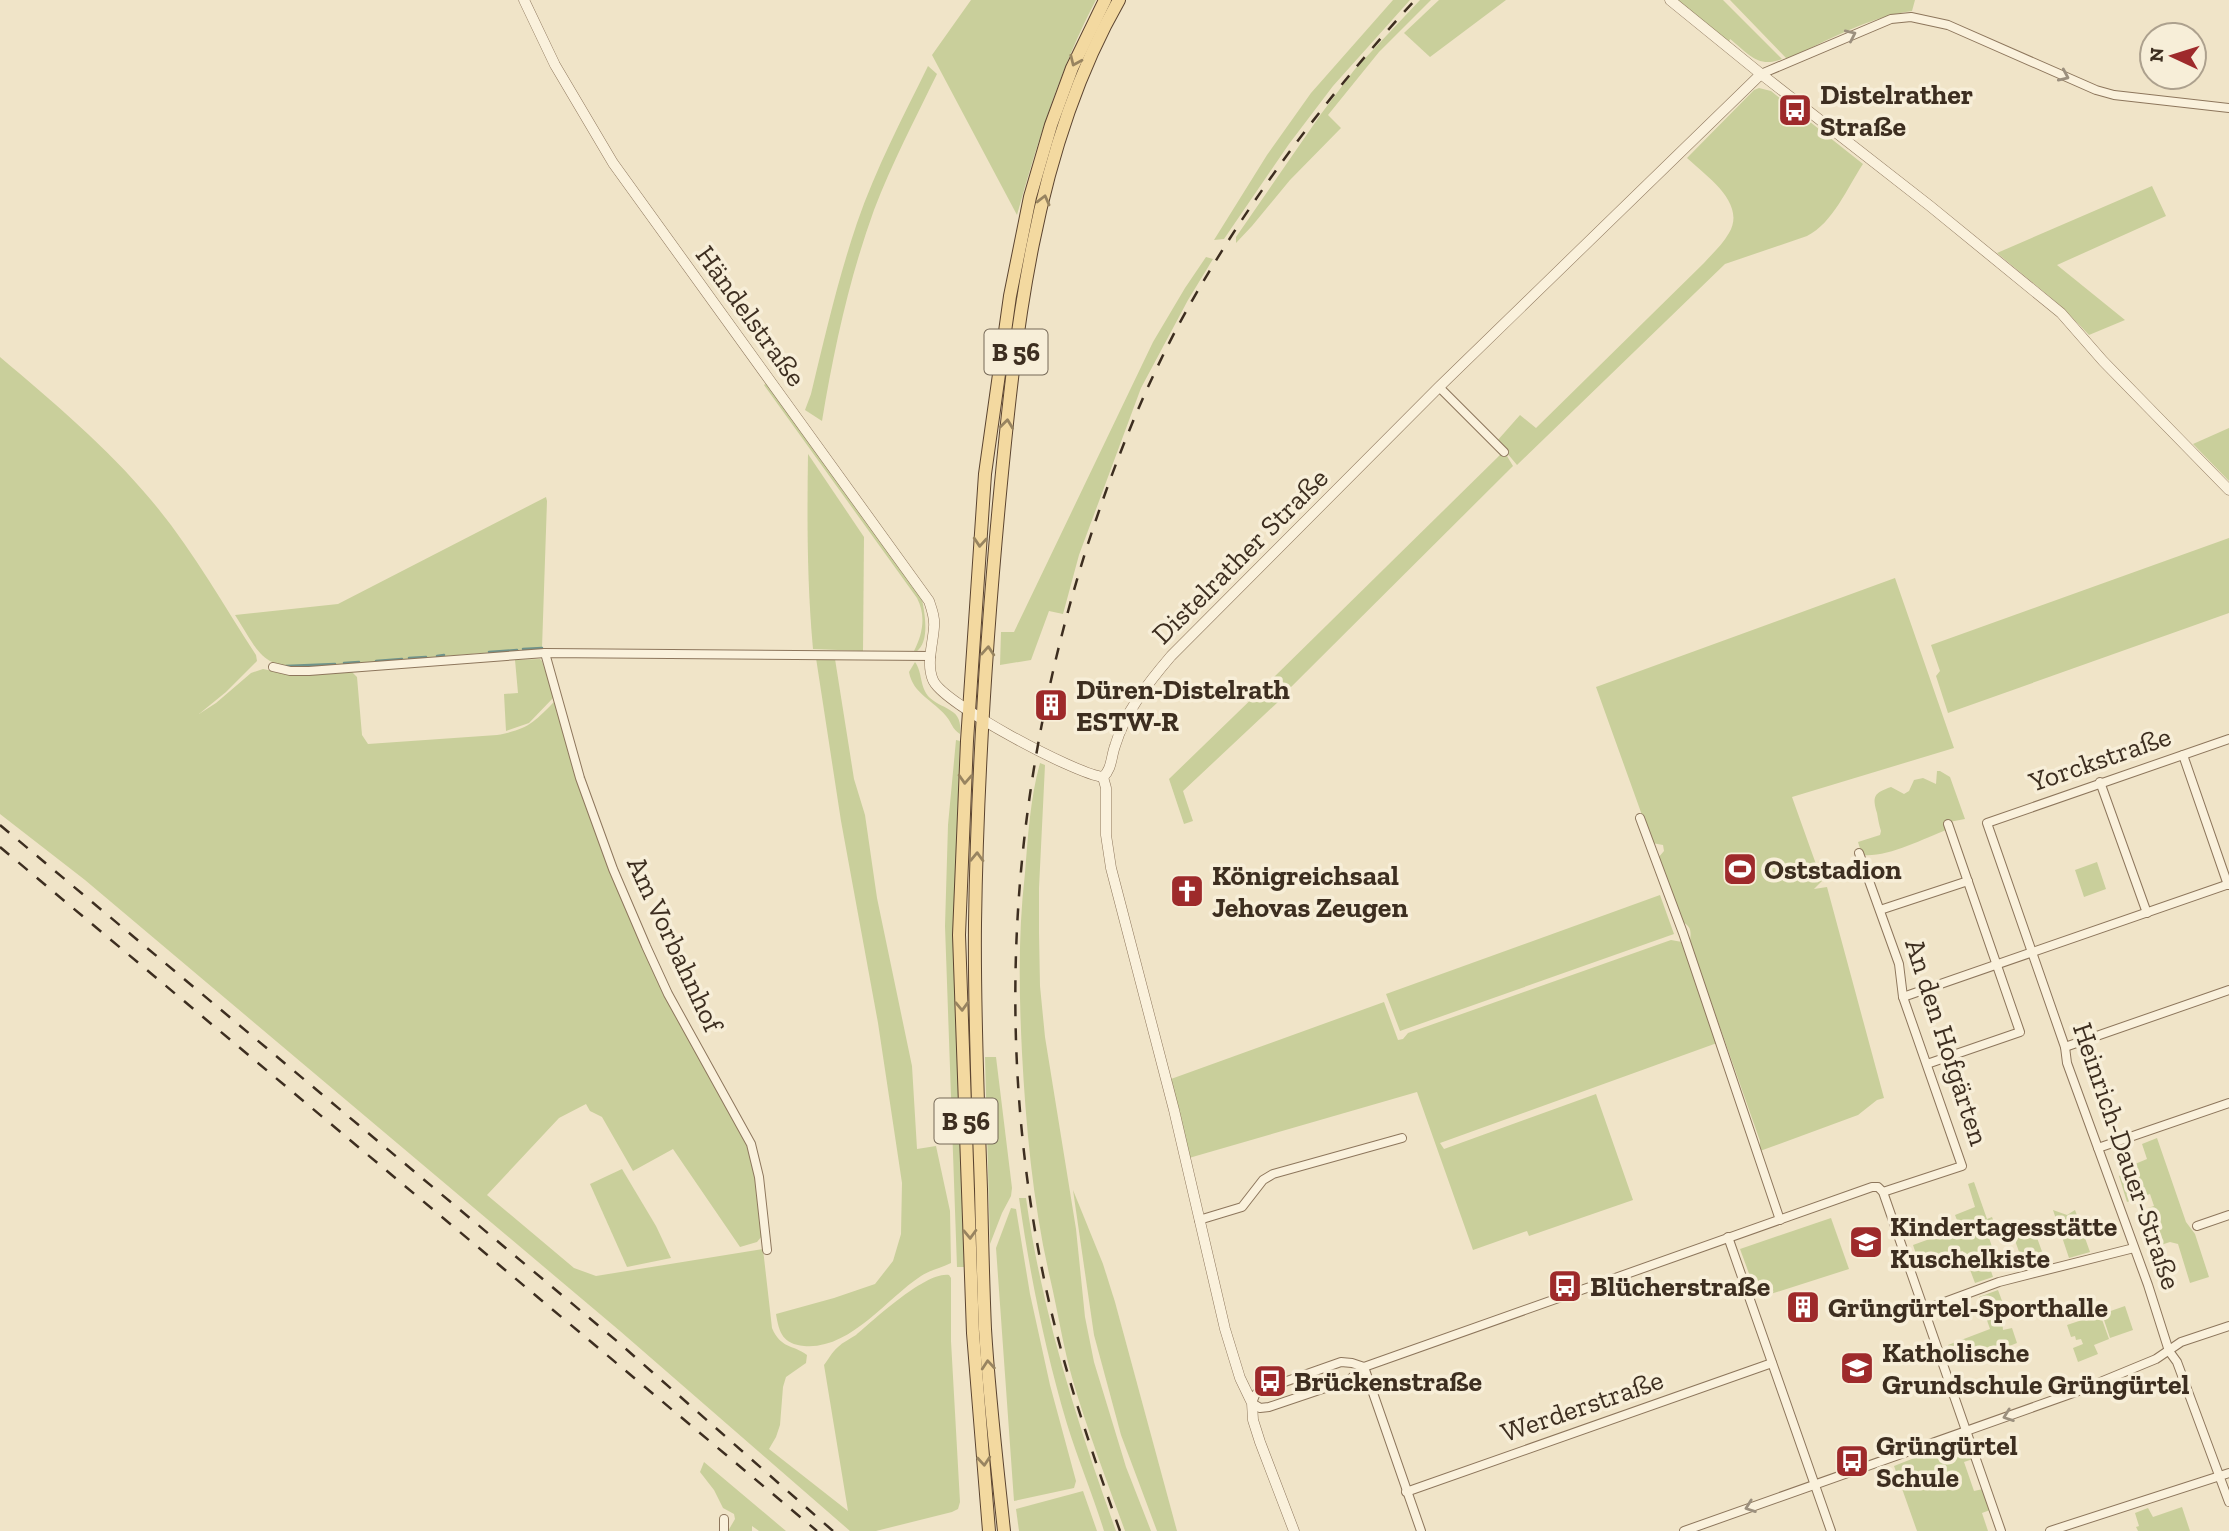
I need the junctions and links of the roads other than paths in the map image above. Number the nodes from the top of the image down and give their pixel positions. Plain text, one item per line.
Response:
1 (524, 0) edge
2 (1105, 0) edge
3 (1119, 0) edge
4 (1670, 0) edge
5 (1761, 74) junction
6 (2229, 108) edge
7 (1440, 387) junction
8 (1504, 452) dead end
9 (2229, 490) edge
10 (545, 653) junction
11 (931, 656) junction
12 (273, 667) dead end
13 (969, 711) junction
14 (983, 719) junction
15 (2229, 739) edge
16 (2183, 755) junction
17 (1103, 777) junction
18 (2101, 782) junction
19 (1640, 818) dead end
20 (1987, 823) joint
21 (1948, 824) dead end
22 (1859, 853) dead end
23 (1968, 881) junction
24 (2228, 884) edge
25 (1880, 911) junction
26 (2147, 913) junction
27 (2032, 953) junction
28 (1997, 964) junction
29 (2229, 990) edge
30 (1903, 997) junction
31 (2065, 1047) junction
32 (1927, 1064) junction
33 (2229, 1103) edge
34 (1402, 1138) dead end
35 (2098, 1148) junction
36 (1881, 1190) junction
37 (2229, 1215) edge
38 (1199, 1220) junction
39 (1780, 1220) junction
40 (2197, 1226) dead end
41 (1728, 1237) junction
42 (2134, 1248) junction
43 (767, 1250) dead end
44 (1923, 1310) junction
45 (2229, 1326) edge
46 (2169, 1351) junction
47 (1772, 1363) junction
48 (1364, 1367) junction
49 (1252, 1403) junction
50 (1967, 1430) junction
51 (2229, 1474) edge
52 (2220, 1476) junction
53 (1814, 1484) junction
54 (1406, 1492) junction
55 (2229, 1502) edge
56 (724, 1519) dead end
57 (724, 1531) edge
58 (989, 1531) edge
59 (1004, 1531) edge
60 (1294, 1531) edge
61 (1421, 1531) edge
62 (1684, 1531) edge
63 (1831, 1531) edge
64 (2001, 1531) edge
65 (2050, 1531) edge

1 - 11 street, Händelstraße
2 -> 13 main road, B 56
14 -> 3 main road, B 56
4 - 5 street
5 -> 6 street
5 - 7 street, Distelrather Straße
5 - 9 street
7 - 8 street
7 - 17 street, Distelrather Straße
10 - 11 street
10 - 12 street
10 - 43 street, Am Vorbahnhof
11 - 13 street
13 - 14 street
13 -> 58 main road, B 56
14 - 17 street
59 -> 14 main road, B 56
15 - 16 street, Yorckstraße
16 - 18 street, Yorckstraße
16 - 24 street
17 - 38 street
18 - 20 street, Yorckstraße
18 - 26 street
19 - 39 street
20 - 27 street, Heinrich-Dauer-Straße
21 - 23 street
22 - 25 street, An den Hofgärten
23 - 25 street
23 - 28 street
24 - 26 street
25 - 30 street, An den Hofgärten
26 - 27 street
27 - 28 street
27 - 31 street, Heinrich-Dauer-Straße
28 - 30 street
28 - 32 street
29 - 31 street
30 - 32 street, An den Hofgärten
31 - 35 street, Heinrich-Dauer-Straße
32 - 36 street, An den Hofgärten
33 - 35 street
34 - 38 street
35 - 42 street, Heinrich-Dauer-Straße
36 - 39 street
36 - 44 street
37 - 40 street
38 - 49 street
39 - 41 street
41 - 47 street
41 - 48 street
42 - 44 street
42 - 46 street, Heinrich-Dauer-Straße
44 - 50 street
45 - 46 street
46 -> 50 street
46 - 52 street, Heinrich-Dauer-Straße
47 - 53 street
47 - 54 street, Werderstraße
48 - 49 street
48 - 49 street
48 - 54 street
49 - 60 street
50 - 53 street
50 - 64 street
51 - 52 street
52 - 55 street, Heinrich-Dauer-Straße
52 - 65 street
53 -> 62 street
53 - 63 street
54 - 61 street
56 - 57 street

